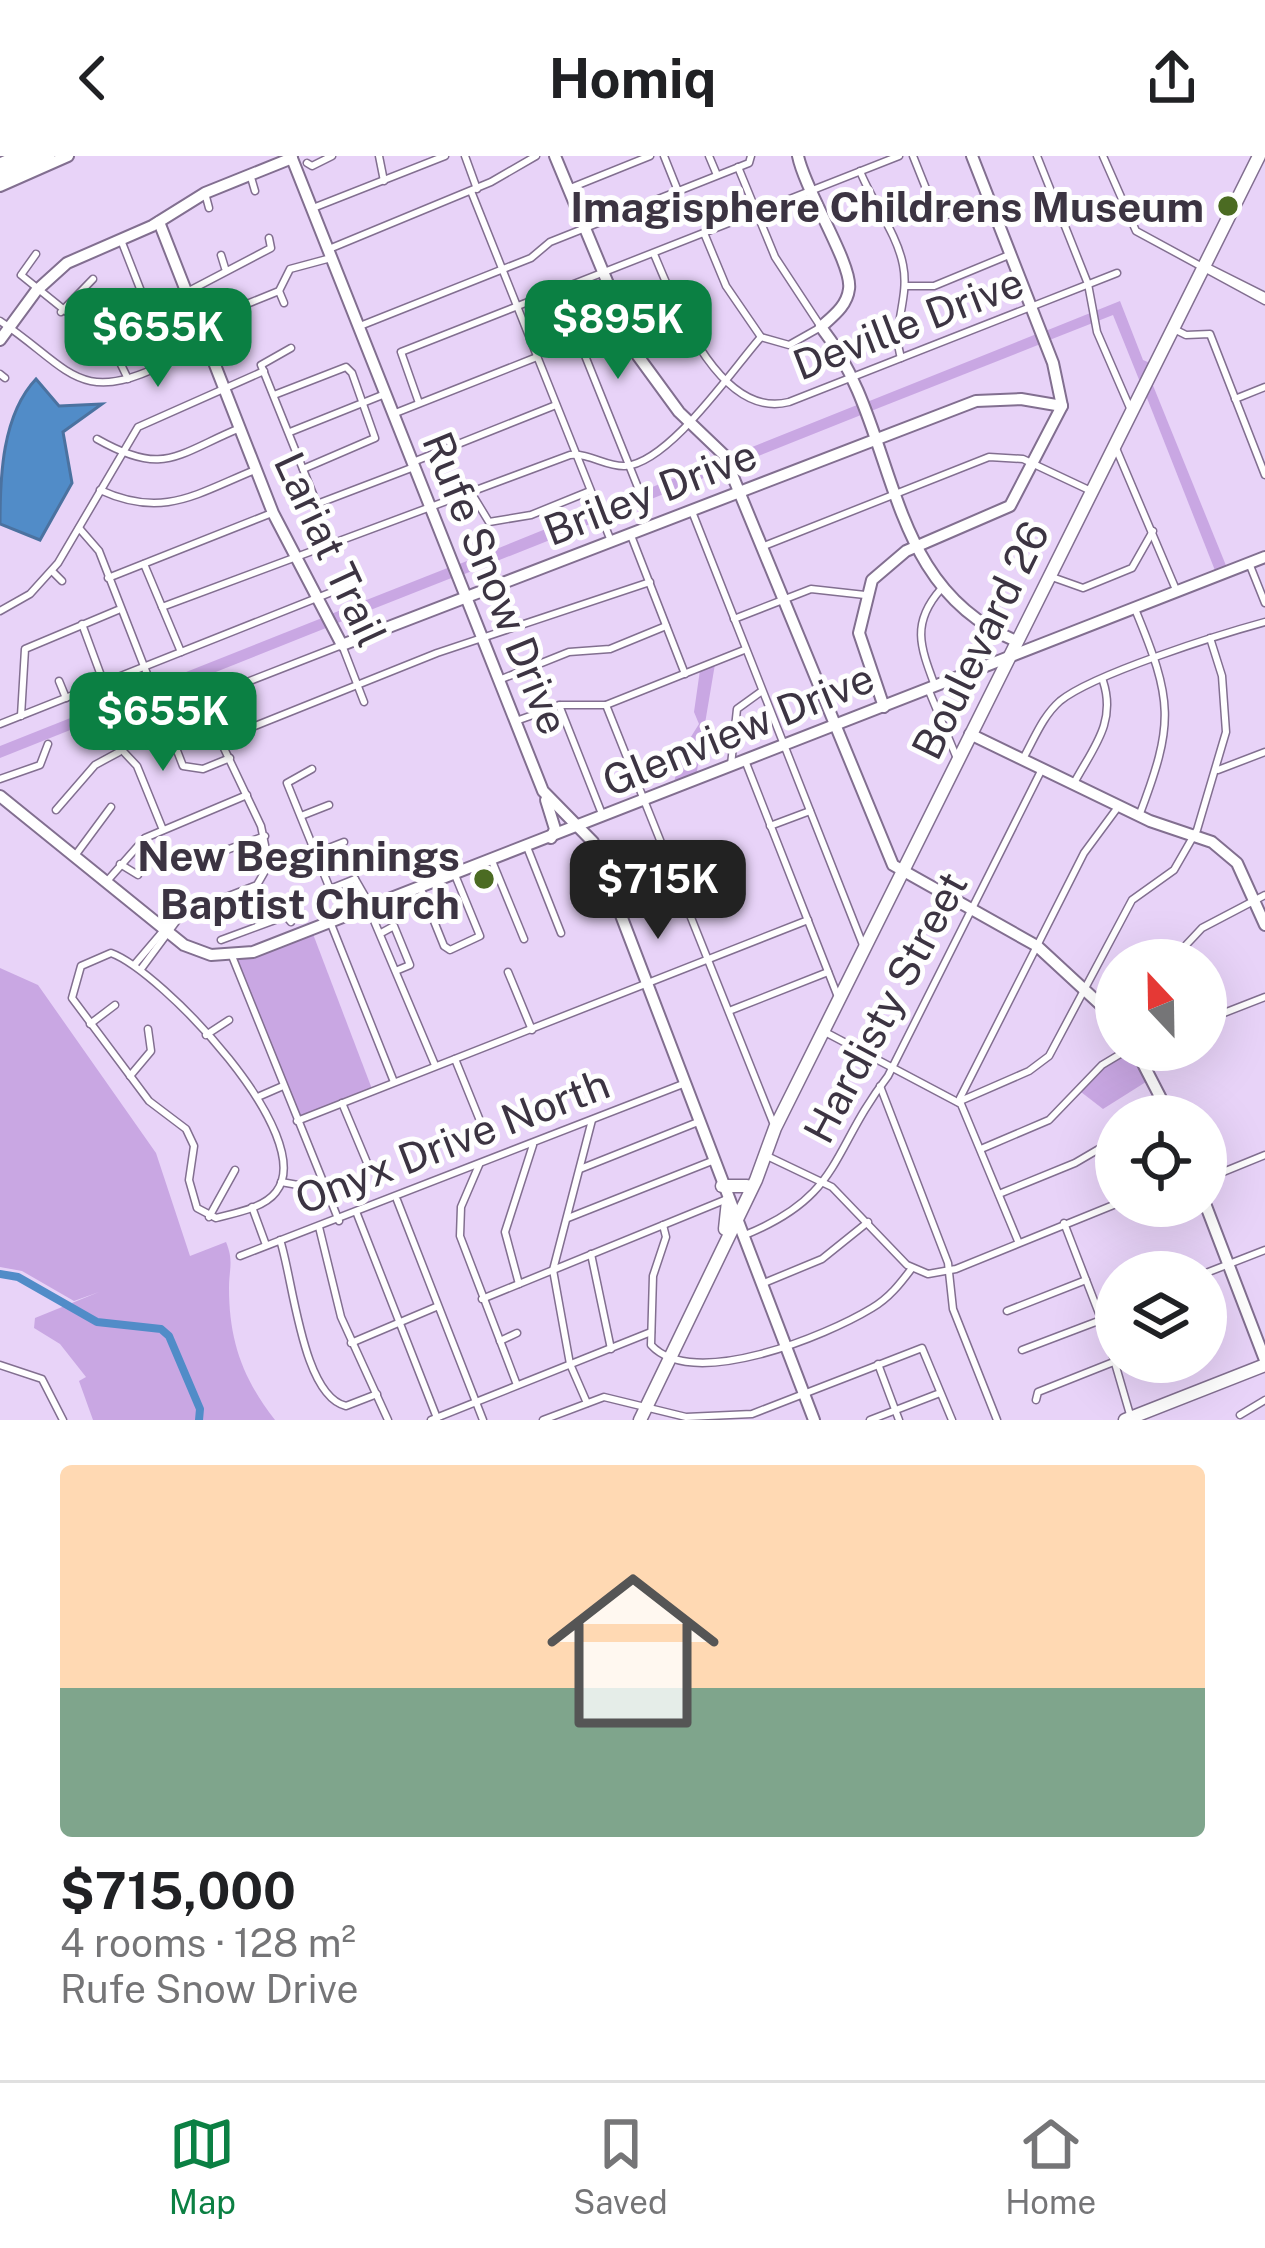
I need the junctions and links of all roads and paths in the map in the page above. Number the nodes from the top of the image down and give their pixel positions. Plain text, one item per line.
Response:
1 (9, 156) edge
2 (23, 156) edge
3 (47, 156) edge
4 (68, 156) edge
5 (332, 156) edge
6 (379, 156) edge
7 (445, 156) edge
8 (465, 156) edge
9 (510, 156) edge
10 (536, 156) edge
11 (555, 156) edge
12 (650, 156) edge
13 (664, 156) edge
14 (709, 156) edge
15 (751, 156) edge
16 (798, 156) edge
17 (899, 156) edge
18 (913, 156) edge
19 (972, 156) edge
20 (1037, 156) edge
21 (1103, 156) edge
22 (1258, 156) edge
23 (293, 157) edge
24 (421, 161) edge
25 (0, 163) edge
26 (307, 163) dead end
27 (514, 166) junction
28 (738, 167) junction
29 (860, 171) junction
30 (250, 174) junction
31 (717, 175) junction
32 (385, 181) junction
33 (0, 182) edge
34 (568, 189) junction
35 (255, 190) dead end
36 (474, 190) junction
37 (678, 190) junction
38 (808, 192) junction
39 (205, 193) junction
40 (991, 204) junction
41 (209, 208) dead end
42 (313, 208) junction
43 (757, 212) junction
44 (159, 222) junction
45 (584, 228) junction
46 (704, 233) junction
47 (269, 238) dead end
48 (121, 240) junction
49 (331, 253) junction
50 (37, 254) dead end
51 (654, 254) junction
52 (220, 255) dead end
53 (1011, 255) junction
54 (226, 268) junction
55 (1203, 268) junction
56 (503, 269) junction
57 (1117, 273) dead end
58 (602, 274) junction
59 (93, 279) dead end
60 (1088, 284) junction
61 (905, 286) junction
62 (36, 291) junction
63 (279, 291) junction
64 (559, 291) junction
65 (187, 292) junction
66 (1265, 298) edge
67 (284, 302) dead end
68 (1031, 307) junction
69 (518, 308) junction
70 (61, 312) junction
71 (243, 320) dead end
72 (108, 323) dead end
73 (5, 324) edge
74 (360, 326) junction
75 (821, 327) junction
76 (1173, 328) junction
77 (98, 337) junction
78 (760, 337) junction
79 (0, 340) edge
80 (291, 348) dead end
81 (537, 357) junction
82 (902, 358) junction
83 (264, 371) junction
84 (849, 378) junction
85 (128, 379) junction
86 (725, 379) junction
87 (1265, 387) edge
88 (225, 388) junction
89 (386, 394) junction
90 (274, 395) junction
91 (1234, 400) junction
92 (363, 403) junction
93 (419, 404) junction
94 (556, 405) junction
95 (1062, 406) junction
96 (1132, 411) junction
97 (393, 414) junction
98 (688, 421) junction
99 (240, 428) junction
100 (290, 432) junction
101 (97, 439) dead end
102 (874, 441) junction
103 (1114, 445) junction
104 (120, 452) junction
105 (576, 454) junction
106 (1036, 464) junction
107 (413, 465) junction
108 (627, 466) junction
109 (303, 469) junction
110 (256, 470) junction
111 (1265, 476) edge
112 (100, 490) junction
113 (590, 490) junction
114 (639, 490) dead end
115 (1091, 491) junction
116 (895, 493) junction
117 (472, 494) junction
118 (740, 494) junction
119 (432, 511) junction
120 (273, 512) junction
121 (693, 514) junction
122 (79, 528) junction
123 (1153, 531) junction
124 (630, 533) junction
125 (611, 541) junction
126 (760, 547) junction
127 (916, 547) junction
128 (1265, 557) edge
129 (297, 558) junction
130 (144, 563) junction
131 (1249, 563) junction
132 (52, 571) junction
133 (1048, 576) junction
134 (108, 578) junction
135 (62, 581) dead end
136 (357, 582) dead end
137 (650, 582) junction
138 (941, 589) junction
139 (1178, 592) junction
140 (865, 595) junction
141 (320, 597) junction
142 (467, 599) junction
143 (782, 600) junction
144 (1265, 603) edge
145 (162, 607) junction
146 (1135, 609) junction
147 (0, 610) edge
148 (118, 610) junction
149 (734, 619) junction
150 (1265, 622) edge
151 (82, 624) junction
152 (667, 626) junction
153 (1025, 626) junction
154 (1210, 638) junction
155 (484, 639) junction
156 (1016, 641) junction
157 (342, 645) junction
158 (746, 650) junction
159 (1033, 650) junction
160 (181, 652) junction
161 (1007, 659) junction
162 (1156, 660) junction
163 (140, 668) junction
164 (685, 674) junction
165 (500, 680) junction
166 (59, 681) dead end
167 (1103, 681) junction
168 (104, 683) junction
169 (357, 684) junction
170 (931, 688) junction
171 (762, 691) junction
172 (66, 698) junction
173 (364, 702) dead end
174 (559, 705) junction
175 (606, 705) junction
176 (884, 707) junction
177 (20, 716) junction
178 (516, 721) junction
179 (0, 724) edge
180 (838, 726) junction
181 (970, 734) junction
182 (220, 740) junction
183 (48, 744) dead end
184 (785, 747) junction
185 (121, 749) junction
186 (1265, 752) edge
187 (230, 758) junction
188 (958, 759) junction
189 (1022, 760) junction
190 (746, 763) junction
191 (732, 768) junction
192 (312, 769) dead end
193 (1042, 770) junction
194 (1218, 770) junction
195 (0, 779) edge
196 (1073, 784) junction
197 (543, 791) junction
198 (247, 795) junction
199 (0, 796) edge
200 (646, 802) junction
201 (329, 805) dead end
202 (111, 807) dead end
203 (1118, 807) junction
204 (56, 810) dead end
205 (810, 811) junction
206 (301, 816) junction
207 (1139, 816) junction
208 (605, 817) junction
209 (569, 818) junction
210 (583, 826) junction
211 (770, 826) junction
212 (163, 830) junction
213 (265, 836) junction
214 (1195, 836) junction
215 (551, 838) junction
216 (592, 838) junction
217 (344, 842) dead end
218 (527, 847) junction
219 (316, 853) junction
220 (74, 856) junction
221 (492, 861) junction
222 (120, 864) junction
223 (185, 865) dead end
224 (902, 872) junction
225 (138, 875) dead end
226 (455, 875) junction
227 (105, 883) junction
228 (421, 889) junction
229 (1260, 897) edge
230 (170, 901) dead end
231 (369, 909) junction
232 (973, 910) junction
233 (183, 913) junction
234 (808, 920) junction
235 (332, 924) junction
236 (1265, 925) edge
237 (166, 932) junction
238 (561, 933) dead end
239 (296, 935) junction
240 (524, 939) dead end
241 (1192, 939) edge
242 (220, 940) dead end
243 (1037, 946) junction
244 (865, 949) junction
245 (232, 956) junction
246 (708, 959) junction
247 (138, 967) junction
248 (508, 972) dead end
249 (828, 972) junction
250 (650, 983) junction
251 (179, 985) dead end
252 (1087, 989) junction
253 (171, 994) junction
254 (1095, 997) edge
255 (1265, 997) edge
256 (839, 1001) junction
257 (115, 1005) dead end
258 (729, 1011) junction
259 (1227, 1012) edge
260 (229, 1020) dead end
261 (90, 1024) junction
262 (148, 1029) dead end
263 (532, 1030) junction
264 (824, 1031) junction
265 (206, 1036) junction
266 (455, 1059) junction
267 (894, 1065) junction
268 (436, 1066) junction
269 (1096, 1071) edge
270 (130, 1076) junction
271 (394, 1082) junction
272 (687, 1082) junction
273 (283, 1086) junction
274 (880, 1086) junction
275 (260, 1096) junction
276 (342, 1102) junction
277 (958, 1102) junction
278 (166, 1112) junction
279 (592, 1120) junction
280 (297, 1121) junction
281 (162, 1122) dead end
282 (698, 1122) junction
283 (776, 1128) junction
284 (485, 1133) dead end
285 (533, 1143) junction
286 (981, 1148) junction
287 (1095, 1152) edge
288 (764, 1155) junction
289 (1265, 1155) edge
290 (712, 1160) junction
291 (368, 1166) dead end
292 (479, 1166) junction
293 (580, 1169) junction
294 (235, 1170) dead end
295 (1227, 1170) edge
296 (281, 1182) junction
297 (824, 1183) junction
298 (298, 1185) dead end
299 (747, 1186) junction
300 (999, 1194) junction
301 (396, 1198) junction
302 (252, 1207) junction
303 (1095, 1212) edge
304 (728, 1213) junction
305 (357, 1214) junction
306 (209, 1217) junction
307 (568, 1218) junction
308 (339, 1221) junction
309 (868, 1222) junction
310 (1064, 1223) junction
311 (664, 1225) junction
312 (319, 1226) junction
313 (1213, 1227) edge
314 (743, 1239) junction
315 (280, 1240) junction
316 (1018, 1241) junction
317 (266, 1245) junction
318 (1265, 1250) edge
319 (591, 1254) junction
320 (239, 1256) dead end
321 (1228, 1264) junction
322 (912, 1268) junction
323 (553, 1270) junction
324 (951, 1271) junction
325 (1086, 1280) junction
326 (519, 1283) junction
327 (761, 1285) junction
328 (482, 1299) junction
329 (1095, 1303) edge
330 (437, 1306) junction
331 (1006, 1311) dead end
332 (398, 1321) junction
333 (1095, 1321) edge
334 (651, 1332) junction
335 (517, 1334) dead end
336 (500, 1341) junction
337 (351, 1343) junction
338 (784, 1344) junction
339 (611, 1349) junction
340 (1022, 1350) dead end
341 (666, 1357) junction
342 (570, 1364) junction
343 (878, 1364) junction
344 (0, 1365) edge
345 (1265, 1365) edge
346 (1095, 1369) edge
347 (1120, 1383) edge
348 (517, 1385) junction
349 (941, 1392) junction
350 (376, 1394) junction
351 (804, 1394) junction
352 (1036, 1400) dead end
353 (475, 1401) junction
354 (1262, 1402) edge
355 (587, 1403) junction
356 (896, 1410) junction
357 (639, 1413) edge
358 (1240, 1415) dead end
359 (673, 1417) edge
360 (1265, 1418) edge
361 (434, 1419) edge
362 (716, 1419) edge
363 (1133, 1419) edge
364 (63, 1420) edge
365 (388, 1420) edge
366 (483, 1420) edge
367 (543, 1420) edge
368 (814, 1420) edge
369 (870, 1420) edge
370 (899, 1420) edge
371 (952, 1420) edge
372 (998, 1420) edge

1 - 25 highway
2 - 25 highway
3 - 33 highway
4 - 33 street
5 - 26 street
6 - 32 street
7 - 24 street
8 - 36 street
9 - 27 street
10 - 27 street
11 - 34 street
12 - 34 street
13 - 37 street
14 - 31 street
15 - 28 street
16 - 38 street
17 - 29 street
18 - 40 street
19 - 40 street
20 - 60 street
21 - 55 street
22 - 55 main road, Boulevard 26
23 - 30 street
23 - 42 street, Rufe Snow Drive
24 - 32 street
27 - 36 street
28 - 31 street
28 - 43 street
29 - 38 street
29 - 61 street
30 - 35 street
30 - 39 street
31 - 37 street
32 - 42 street
34 - 45 street
36 - 49 street
36 - 56 street
37 - 45 street
38 - 43 street
38 - 75 street
39 - 41 street
39 - 44 street
40 - 53 street
42 - 49 street, Rufe Snow Drive
43 - 46 street
43 - 75 street
44 - 48 street
44 - 65 street, Lariat Trail
45 - 56 street
45 - 58 street
46 - 51 street
46 - 78 street
47 - 54 street
48 - 62 street
48 - 85 street
49 - 63 street
49 - 74 street, Rufe Snow Drive
50 - 62 street
51 - 58 street
51 - 86 street, Deville Drive
52 - 54 street
53 - 61 street
53 - 68 street
54 - 65 street
55 - 66 street
55 - 76 main road, Boulevard 26
56 - 69 street
56 - 74 street
57 - 60 street, Deville Drive
58 - 64 street
58 - 98 street
59 - 70 street
60 - 68 street, Deville Drive
60 - 96 street
61 - 82 street
62 - 70 street
62 - 73 street
63 - 67 street
63 - 71 street
64 - 69 street
64 - 108 street
65 - 88 street, Lariat Trail
68 - 82 street, Deville Drive
68 - 95 street
69 - 81 street
69 - 93 street
70 - 77 street
72 - 77 street
73 - 79 street
73 - 85 street
74 - 89 street, Rufe Snow Drive
75 - 78 street
75 - 84 street
76 - 91 street
76 - 96 main road, Boulevard 26
77 - 85 street
78 - 86 street
80 - 83 street
81 - 93 street
81 - 94 street
82 - 84 street, Deville Drive
83 - 88 street
83 - 90 street
84 - 86 street, Deville Drive
84 - 102 street
86 - 98 street
87 - 91 street
88 - 99 street, Lariat Trail
88 - 104 street
89 - 92 street
89 - 97 street, Rufe Snow Drive
90 - 92 street
90 - 100 street
91 - 111 street
92 - 100 street
92 - 109 street
93 - 97 street
94 - 105 street
94 - 107 street
95 - 102 street, Briley Drive
95 - 106 street
96 - 103 main road, Boulevard 26
97 - 107 street, Rufe Snow Drive
98 - 108 street
98 - 118 street
99 - 104 street
99 - 110 street, Lariat Trail
100 - 109 street
101 - 104 street
102 - 116 street
102 - 118 street, Briley Drive
103 - 115 main road, Boulevard 26
103 - 123 street
104 - 112 street
105 - 108 street
105 - 113 street
105 - 117 street
106 - 115 street
106 - 116 street
106 - 127 street
107 - 109 street
107 - 119 street, Rufe Snow Drive
108 - 114 street
110 - 112 street
110 - 120 street, Lariat Trail
112 - 122 street
113 - 117 street
113 - 125 street
115 - 133 main road, Boulevard 26
116 - 126 street
116 - 127 street
117 - 119 street
118 - 121 street, Briley Drive
118 - 126 street
119 - 129 street
119 - 142 street, Rufe Snow Drive
120 - 129 street, Lariat Trail
120 - 130 street
121 - 124 street, Briley Drive
121 - 149 street
122 - 132 street
122 - 134 street
123 - 133 street
123 - 139 street
124 - 125 street, Briley Drive
124 - 137 street
125 - 142 street, Briley Drive
126 - 143 street
127 - 138 street
127 - 140 street
128 - 131 street, Glenview Drive
129 - 141 street, Lariat Trail
129 - 145 street
130 - 134 street
130 - 145 street
131 - 139 street, Glenview Drive
131 - 144 street
132 - 135 street
132 - 147 street
133 - 153 main road, Boulevard 26
134 - 148 street
136 - 141 street
137 - 152 street
137 - 155 street
138 - 156 street
138 - 170 street
139 - 146 street, Glenview Drive
140 - 143 street
140 - 176 street
141 - 157 street, Lariat Trail
141 - 160 street
142 - 155 street, Rufe Snow Drive
142 - 157 street, Briley Drive
143 - 149 street
143 - 180 street
145 - 160 street
146 - 159 street, Glenview Drive
146 - 162 street
148 - 151 street
148 - 163 street
149 - 158 street
150 - 154 street
151 - 168 street
151 - 177 street
152 - 164 street
152 - 165 street
153 - 156 main road, Boulevard 26
153 - 159 main road
154 - 162 street
154 - 194 street
155 - 165 street, Rufe Snow Drive
155 - 169 street
156 - 159 main road
156 - 161 main road, Boulevard 26
157 - 169 street, Lariat Trail
157 - 182 street, Briley Drive
158 - 164 street
158 - 171 street
159 - 161 street, Glenview Drive
160 - 163 street
161 - 170 street, Glenview Drive
161 - 181 main road, Boulevard 26
162 - 167 street
162 - 207 street
163 - 168 street
163 - 187 street
164 - 175 street
165 - 178 street, Rufe Snow Drive
166 - 172 street
167 - 189 street
167 - 196 street
168 - 172 street
168 - 185 street
169 - 173 street, Lariat Trail
169 - 182 street
170 - 176 street, Glenview Drive
170 - 188 street
171 - 184 street
171 - 191 street
172 - 177 street
174 - 175 street
174 - 178 street
174 - 208 street
175 - 200 street
176 - 180 street, Glenview Drive
177 - 179 street
178 - 197 street, Rufe Snow Drive
180 - 184 street, Glenview Drive
180 - 224 street
181 - 188 main road, Boulevard 26
181 - 189 street
182 - 187 street
183 - 195 street
184 - 190 street, Glenview Drive
184 - 205 street
185 - 204 street
185 - 212 street
186 - 194 street
187 - 198 street
188 - 224 main road, Boulevard 26
189 - 193 street
190 - 191 street, Glenview Drive
190 - 211 street
191 - 200 street, Glenview Drive
192 - 206 street
193 - 196 street
193 - 232 street, Hardisty Street
194 - 214 street
196 - 203 street
197 - 209 street, Rufe Snow Drive
197 - 215 street
198 - 212 street
198 - 213 street
199 - 220 street
200 - 208 street, Glenview Drive
200 - 246 street
201 - 206 street
202 - 220 street
203 - 207 street
203 - 243 street
205 - 211 street
205 - 244 street
206 - 219 street
207 - 214 street
208 - 209 street
208 - 210 street, Glenview Drive
208 - 216 street
209 - 210 street, Rufe Snow Drive
210 - 215 street, Glenview Drive
210 - 216 street, Rufe Snow Drive
211 - 234 street
212 - 222 street
213 - 223 street
213 - 233 street
214 - 229 street
214 - 252 street
215 - 218 street, Glenview Drive
216 - 250 street, Rufe Snow Drive
217 - 219 street
218 - 221 street, Glenview Drive
218 - 238 street
219 - 231 street
220 - 227 street
221 - 226 street, Glenview Drive
221 - 240 street
222 - 225 street
222 - 227 street
224 - 232 street
224 - 244 main road, Boulevard 26
226 - 228 street, Glenview Drive
226 - 228 street
227 - 237 street
228 - 231 street, Glenview Drive
229 - 236 street
229 - 241 street
230 - 233 street
231 - 235 street, Glenview Drive
231 - 268 street
232 - 243 street
232 - 267 street, Hardisty Street
233 - 237 street
234 - 246 street
234 - 249 street
235 - 239 street, Glenview Drive
235 - 271 street
237 - 245 street
237 - 247 street
239 - 242 street
239 - 245 street, Glenview Drive
243 - 252 street
243 - 277 street
244 - 256 main road, Boulevard 26
245 - 273 street
246 - 250 street
246 - 258 street
247 - 253 street
247 - 261 street
248 - 263 street
249 - 256 street
249 - 258 street
250 - 263 street
250 - 272 street, Rufe Snow Drive
251 - 253 street
252 - 254 street
252 - 277 street
253 - 265 street
255 - 259 street
256 - 264 main road, Boulevard 26
257 - 261 street
258 - 283 street
260 - 265 street
261 - 270 street
262 - 270 street
263 - 266 street
264 - 267 street
264 - 283 main road, Boulevard 26
265 - 275 street
266 - 268 street
266 - 284 street
267 - 274 street, Hardisty Street
267 - 277 street
268 - 271 street
269 - 286 street
270 - 278 street
271 - 276 street
272 - 279 street, Onyx Drive North
272 - 282 street, Rufe Snow Drive
273 - 275 street
273 - 280 street
274 - 297 street, Hardisty Street
274 - 324 street
275 - 296 street
276 - 280 street
276 - 291 street
277 - 286 street
278 - 281 street
278 - 306 street
279 - 285 street, Onyx Drive North
279 - 293 street
280 - 308 street
282 - 290 street, Rufe Snow Drive
282 - 293 street
283 - 288 main road, Boulevard 26
285 - 292 street, Onyx Drive North
285 - 326 street
286 - 300 street
287 - 300 street
288 - 297 street
288 - 299 main road, Boulevard 26
288 - 304 main road, Boulevard 26
289 - 295 street
290 - 304 street, Rufe Snow Drive
290 - 307 street
292 - 301 street, Onyx Drive North
292 - 328 street
293 - 307 street
294 - 306 street
296 - 298 street
296 - 302 street
297 - 309 street
297 - 314 street, Hardisty Street
299 - 304 main road
299 - 304 main road, Boulevard 26
300 - 316 street
301 - 305 street, Onyx Drive North
301 - 330 street
302 - 306 street
302 - 317 street
303 - 310 street
304 - 311 street
304 - 314 main road
304 - 341 main road, Boulevard 26
305 - 308 street, Onyx Drive North
305 - 332 street
307 - 323 street
308 - 312 street, Onyx Drive North
309 - 322 street
309 - 327 street
310 - 316 street
310 - 325 street
311 - 319 street
311 - 334 street
312 - 315 street, Onyx Drive North
312 - 337 street
313 - 321 street
314 - 327 street
315 - 317 street, Onyx Drive North
315 - 350 street
316 - 324 street
317 - 320 street, Onyx Drive North
318 - 321 street
319 - 323 street
319 - 339 street
321 - 345 street
322 - 324 street
322 - 338 street
323 - 326 street
323 - 342 street
324 - 372 street
325 - 329 street
325 - 331 street
326 - 328 street
327 - 338 street
328 - 336 street
330 - 332 street
330 - 353 street
332 - 337 street
332 - 361 street
333 - 340 street
334 - 339 street
334 - 341 street
335 - 336 street
336 - 348 street
337 - 350 street
338 - 341 street
338 - 351 street
339 - 342 street
341 - 357 main road, Boulevard 26
342 - 348 street
342 - 355 street
343 - 349 street
343 - 351 street
343 - 356 street
344 - 364 street
345 - 363 main road
346 - 352 street
347 - 363 street
348 - 353 street
349 - 356 street
349 - 371 street
350 - 365 street
351 - 362 street
351 - 368 street
353 - 361 street
353 - 366 street
354 - 358 street
354 - 360 street
355 - 357 street
355 - 367 street
356 - 369 street
356 - 370 street
357 - 359 street
359 - 362 street

